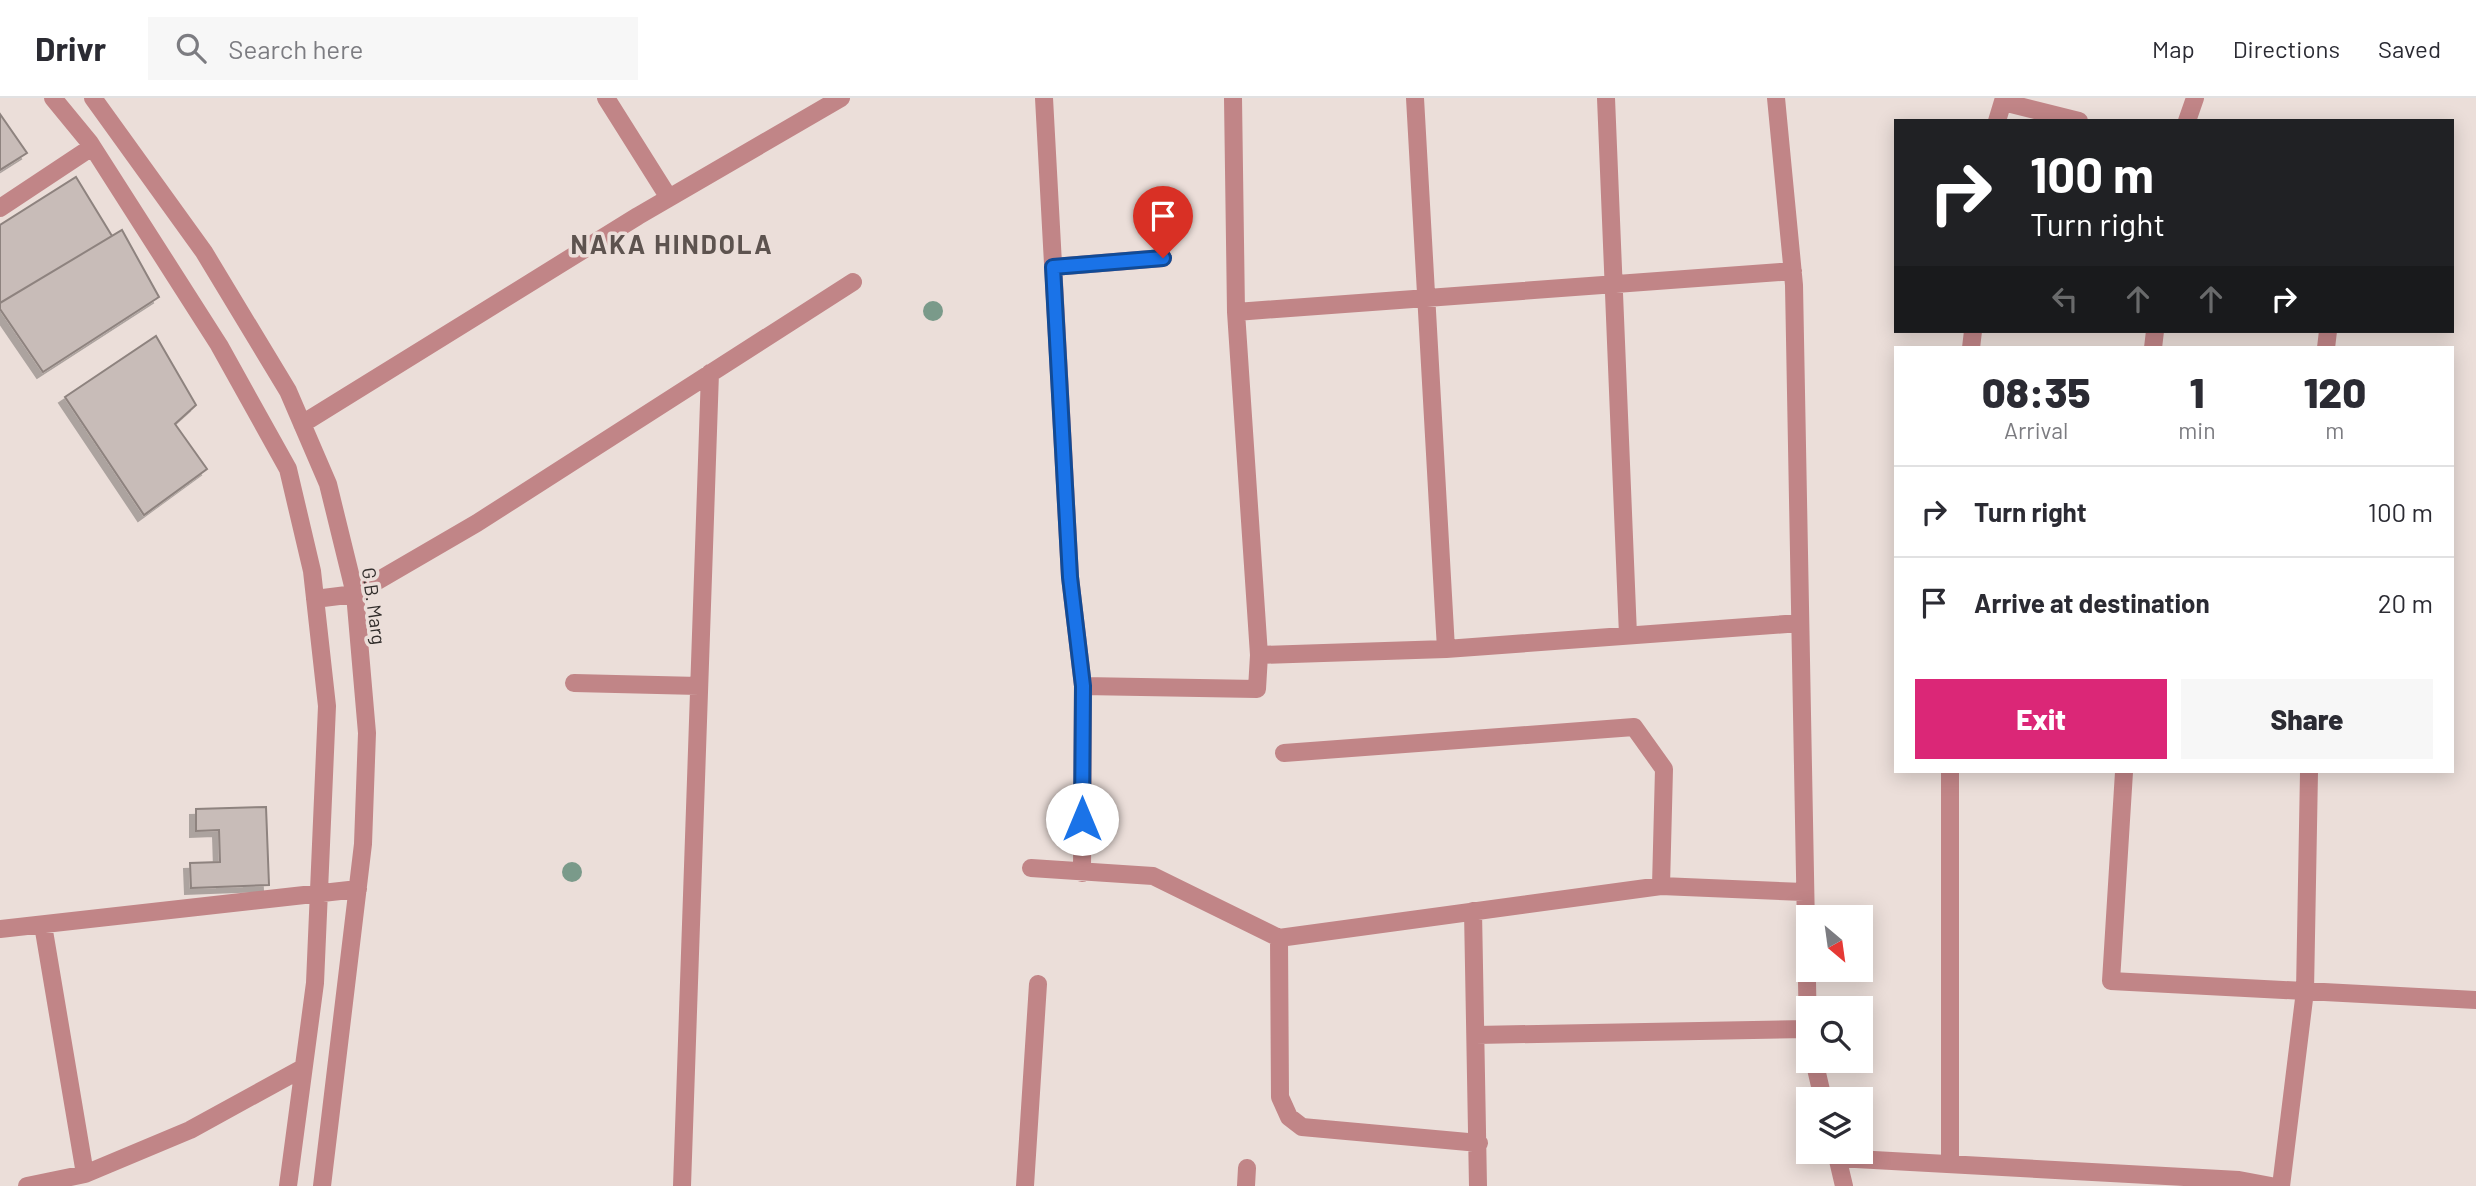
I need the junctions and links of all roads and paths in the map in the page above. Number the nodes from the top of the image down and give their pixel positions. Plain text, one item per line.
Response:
1 (53, 98) edge
2 (93, 98) edge
3 (606, 98) edge
4 (841, 98) edge
5 (1044, 98) edge
6 (1233, 98) edge
7 (1415, 98) edge
8 (1606, 98) edge
9 (1776, 98) edge
10 (2195, 98) edge
11 (2004, 100) edge
12 (1998, 119) edge
13 (2073, 119) edge
14 (2188, 119) edge
15 (92, 147) junction
16 (669, 198) junction
17 (0, 208) edge
18 (1163, 258) dead end
19 (1053, 267) junction
20 (1793, 271) junction
21 (853, 282) dead end
22 (1614, 284) junction
23 (1427, 298) junction
24 (1236, 312) junction
25 (710, 373) junction
26 (302, 424) junction
27 (355, 594) junction
28 (315, 599) junction
29 (1800, 623) junction
30 (1628, 635) junction
31 (1446, 649) junction
32 (1259, 655) junction
33 (574, 683) dead end
34 (699, 686) junction
35 (1083, 686) junction
36 (1284, 753) dead end
37 (1950, 773) edge
38 (2124, 773) edge
39 (2309, 773) edge
40 (1031, 868) dead end
41 (1082, 873) junction
42 (1661, 886) junction
43 (358, 889) junction
44 (1804, 892) junction
45 (319, 894) junction
46 (1473, 911) junction
47 (43, 925) junction
48 (0, 929) edge
49 (1279, 938) junction
50 (1038, 984) dead end
51 (2305, 991) junction
52 (1806, 996) edge
53 (2476, 1000) edge
54 (1796, 1032) edge
55 (1476, 1035) junction
56 (303, 1068) junction
57 (1479, 1143) junction
58 (1873, 1158) edge
59 (1839, 1164) edge
60 (1951, 1164) junction
61 (1247, 1167) dead end
62 (85, 1174) junction
63 (27, 1186) edge
64 (288, 1186) edge
65 (321, 1186) edge
66 (681, 1186) edge
67 (1026, 1186) edge
68 (1246, 1186) edge
69 (1478, 1186) edge
70 (1844, 1186) edge
71 (2271, 1186) edge
72 (2281, 1186) edge

1 - 15 street
2 - 26 street, G.B. Marg
3 - 16 street
4 - 16 street
5 - 19 street
6 - 24 street
7 - 23 street
8 - 22 street
9 - 20 street
10 - 14 street
11 - 12 street
11 - 13 street
15 - 17 street
15 - 28 street
16 - 26 street
18 - 19 street
19 - 35 street
20 - 22 street
20 - 29 street
21 - 25 street
22 - 23 street
22 - 30 street
23 - 24 street
23 - 31 street
24 - 32 street
25 - 27 street
25 - 34 street
26 - 27 street, G.B. Marg
27 - 28 street
27 - 43 street, G.B. Marg
28 - 45 street
29 - 30 street
29 - 44 street
30 - 31 street
31 - 32 street
32 - 35 street
33 - 34 street
34 - 66 street
35 - 41 street
36 - 42 street
37 - 60 street
38 - 51 street
39 - 51 street
40 - 41 street
41 - 49 street
42 - 44 street
42 - 46 street
43 - 45 street
43 - 65 street, G.B. Marg
44 - 52 street
45 - 47 street
45 - 56 street
46 - 49 street
46 - 55 street
47 - 48 street
47 - 62 street
49 - 57 street
50 - 67 street
51 - 53 street
51 - 72 street
54 - 55 street
55 - 57 street
56 - 62 street
56 - 64 street
57 - 69 street
58 - 60 street
59 - 70 street
60 - 71 street
61 - 68 street
62 - 63 street

